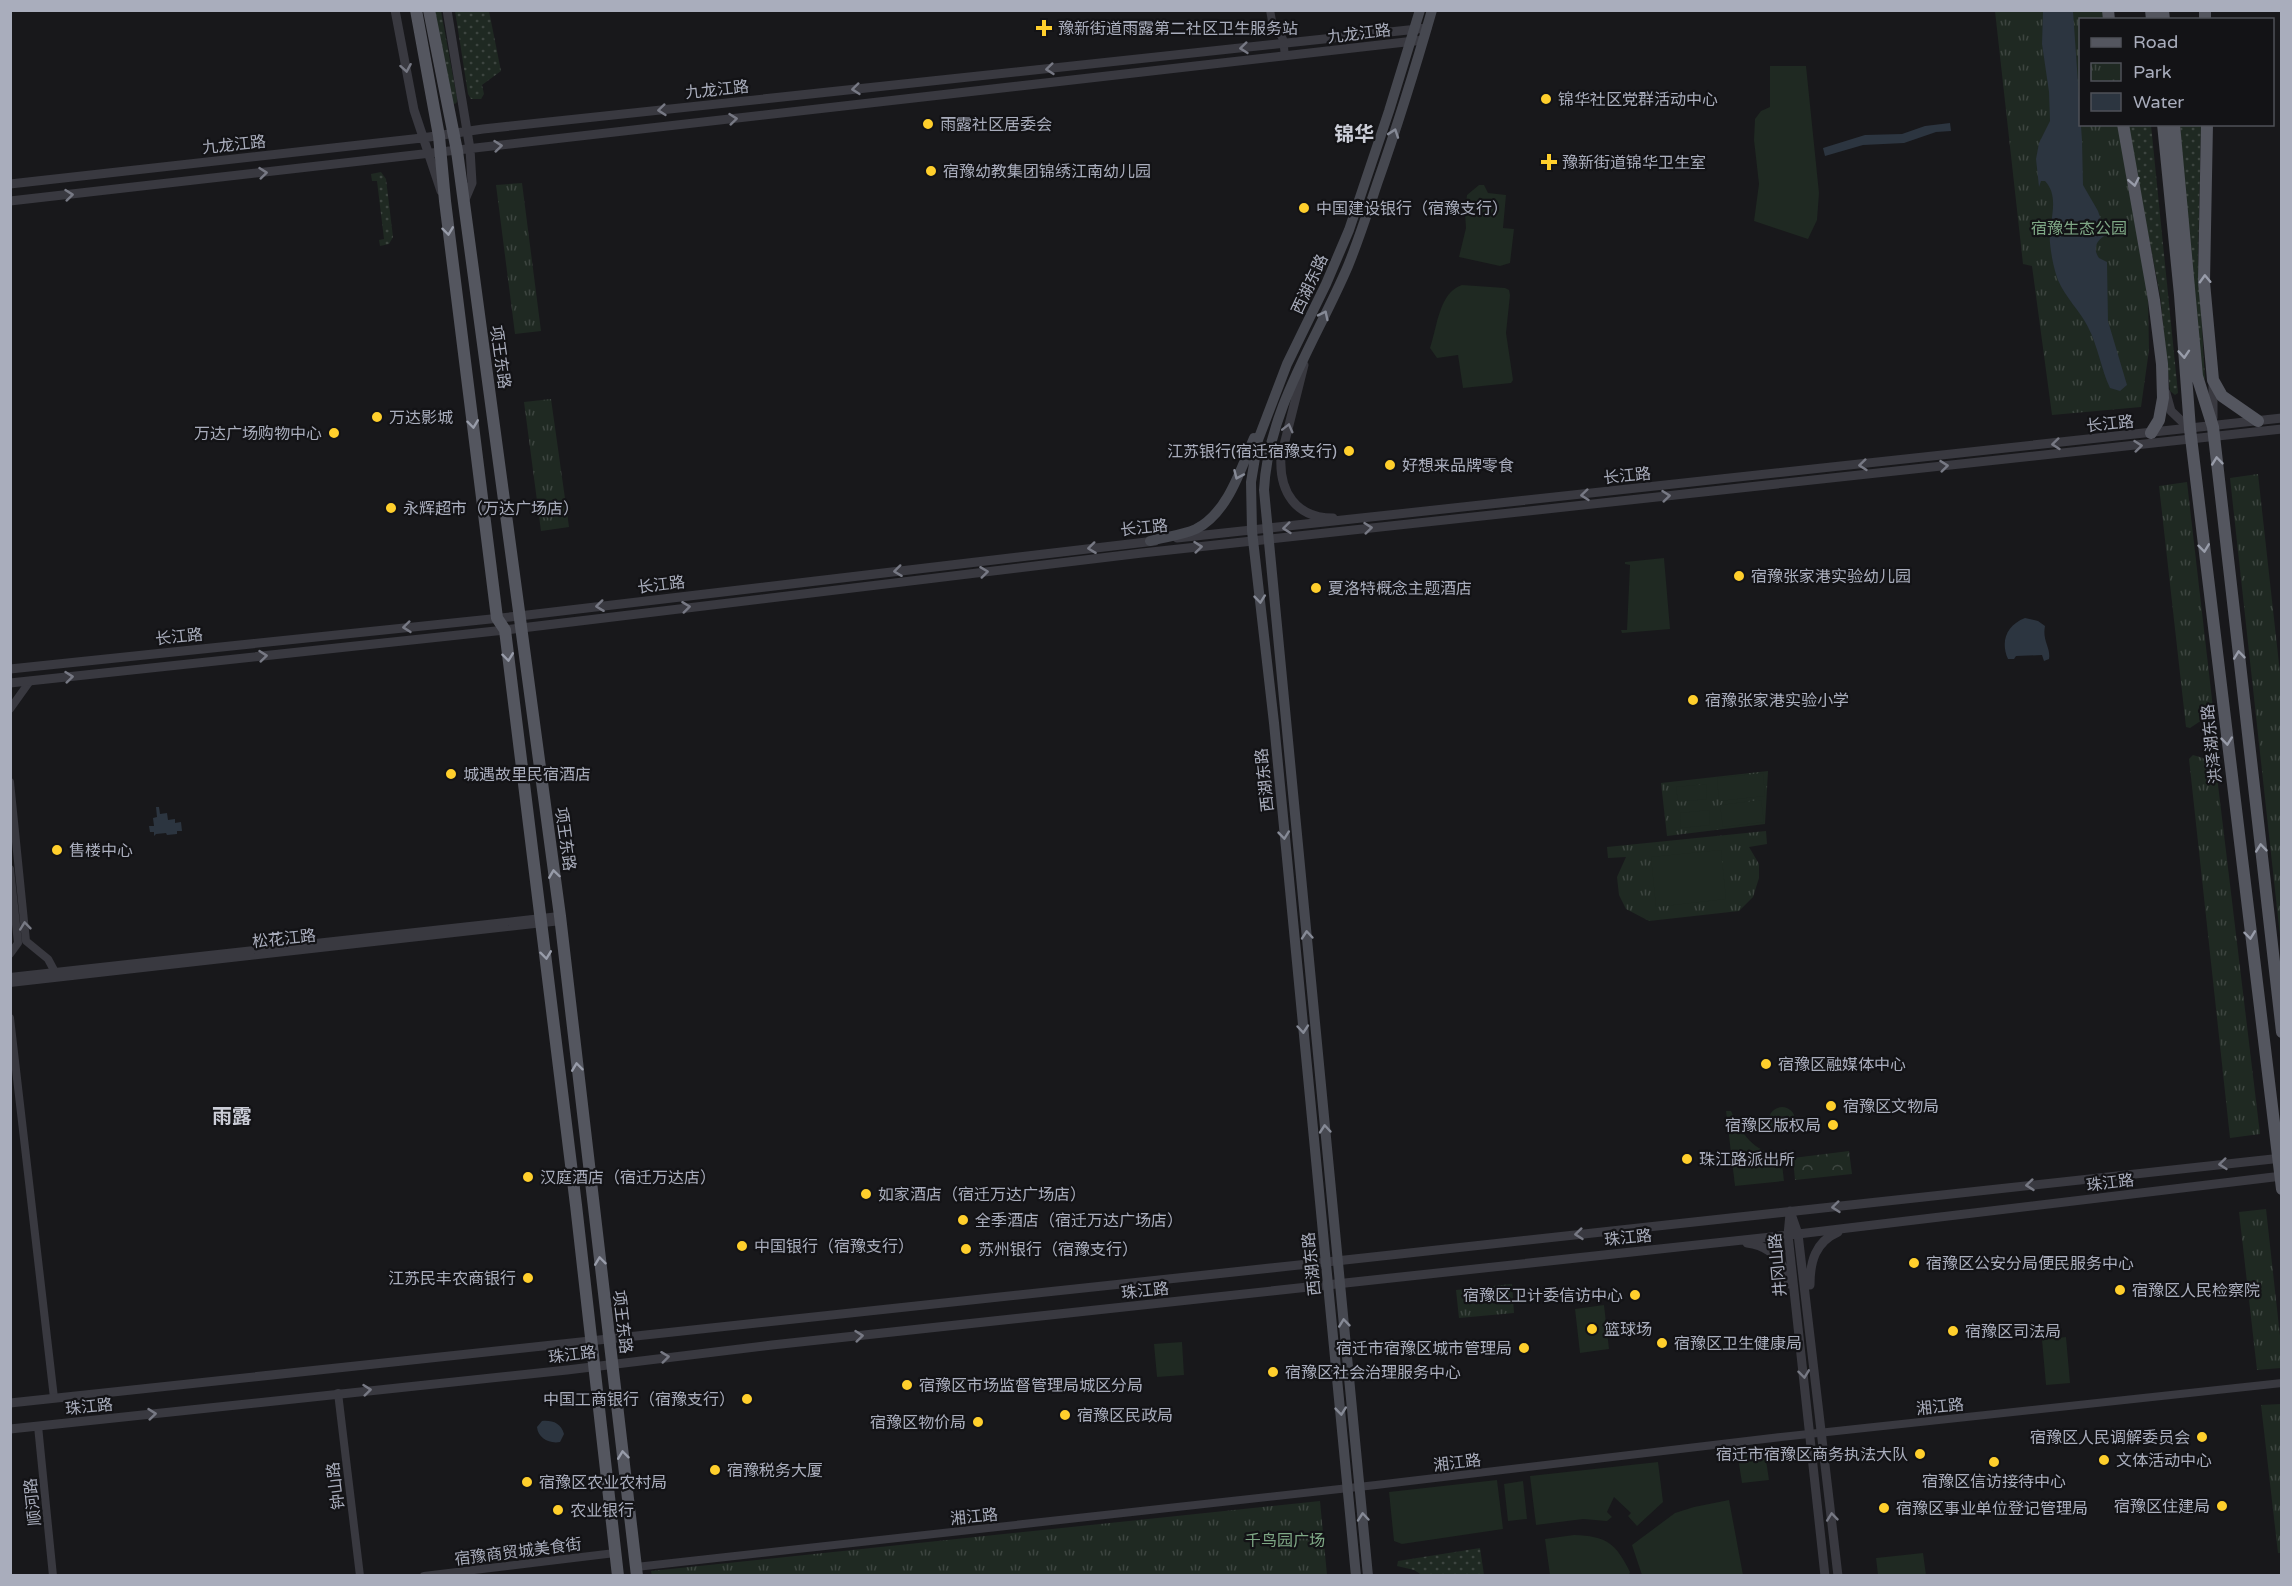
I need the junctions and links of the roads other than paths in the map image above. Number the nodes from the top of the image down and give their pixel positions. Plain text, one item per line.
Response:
1 (395, 10) edge
2 (416, 10) edge
3 (429, 10) edge
4 (447, 10) edge
5 (1270, 10) edge
6 (1420, 10) edge
7 (1432, 10) edge
8 (1427, 28) junction
9 (1415, 29) junction
10 (1423, 40) junction
11 (1412, 42) junction
12 (1283, 44) junction
13 (1285, 56) junction
14 (2123, 126) edge
15 (2163, 126) edge
16 (2174, 126) edge
17 (2207, 126) edge
18 (467, 131) junction
19 (454, 133) junction
20 (439, 136) junction
21 (422, 138) junction
22 (470, 149) junction
23 (457, 151) junction
24 (441, 153) junction
25 (428, 155) junction
26 (10, 184) edge
27 (10, 201) edge
28 (445, 201) junction
29 (464, 202) junction
30 (2185, 292) junction
31 (1309, 346) junction
32 (1287, 364) junction
33 (2162, 364) junction
34 (2213, 380) junction
35 (2282, 418) edge
36 (2258, 421) junction
37 (2282, 429) edge
38 (2214, 432) junction
39 (2151, 433) junction
40 (2191, 434) junction
41 (1374, 518) junction
42 (1268, 534) junction
43 (1253, 536) junction
44 (1150, 541) junction
45 (497, 618) junction
46 (520, 622) junction
47 (505, 630) junction
48 (10, 669) edge
49 (30, 681) junction
50 (10, 683) edge
51 (10, 709) edge
52 (10, 782) edge
53 (10, 869) edge
54 (560, 918) junction
55 (541, 921) junction
56 (10, 954) edge
57 (55, 972) junction
58 (10, 977) edge
59 (10, 983) edge
60 (10, 1018) edge
61 (2282, 1032) edge
62 (2280, 1158) edge
63 (2281, 1176) edge
64 (2282, 1189) edge
65 (1790, 1211) junction
66 (1847, 1228) junction
67 (1798, 1234) junction
68 (1788, 1235) junction
69 (1726, 1242) junction
70 (1337, 1261) junction
71 (1326, 1262) junction
72 (1340, 1284) junction
73 (1328, 1286) junction
74 (1810, 1329) junction
75 (1799, 1330) junction
76 (609, 1340) junction
77 (591, 1342) junction
78 (612, 1364) junction
79 (594, 1367) junction
80 (2282, 1383) edge
81 (338, 1393) junction
82 (54, 1398) junction
83 (10, 1403) edge
84 (38, 1426) junction
85 (10, 1429) edge
86 (1823, 1433) junction
87 (1811, 1434) junction
88 (1360, 1487) junction
89 (1348, 1488) junction
90 (615, 1552) junction
91 (636, 1571) edge
92 (53, 1575) edge
93 (360, 1575) edge
94 (424, 1575) edge
95 (618, 1575) edge
96 (1356, 1575) edge
97 (1368, 1575) edge
98 (1825, 1575) edge
99 (1838, 1575) edge

1 -> 21 street
2 - 20 main road, 项王东路
3 - 19 main road, 项王东路
4 - 18 street
5 - 12 street
6 - 9 main road, 西湖东路
7 - 8 main road, 西湖东路
8 - 9 street, 九龙江路
8 - 10 main road, 西湖东路
9 - 11 main road, 西湖东路
9 - 12 street, 九龙江路
10 - 11 street, 九龙江路
31 -> 10 main road, 西湖东路
11 - 13 street, 九龙江路
11 - 32 main road, 西湖东路
12 - 13 street
12 -> 18 street, 九龙江路
22 -> 13 street, 九龙江路
14 -> 33 main road
15 - 30 main road
16 - 30 main road
34 -> 17 main road
18 - 19 street, 九龙江路
18 - 22 street
19 - 20 street, 九龙江路
19 - 23 main road, 项王东路
20 - 21 street, 九龙江路
20 - 24 main road, 项王东路
21 - 25 street
21 - 26 street, 九龙江路
22 - 23 street, 九龙江路
22 - 29 street
23 - 24 street, 九龙江路
23 - 29 main road, 项王东路
24 - 25 street, 九龙江路
24 - 28 main road, 项王东路
27 -> 25 street, 九龙江路
25 - 28 street
28 -> 45 main road, 项王东路
29 - 46 main road, 项王东路
30 - 38 main road
30 -> 40 main road, 洪泽湖东路
41 -> 31 street
31 - 42 main road, 西湖东路
32 - 43 main road, 西湖东路
32 -> 44 main road
33 - 39 main road
33 - 40 street
34 - 36 main road
34 - 38 street
35 - 36 street, 长江路
36 - 38 street, 长江路
37 - 38 street, 长江路
38 - 40 street, 长江路
61 -> 38 main road
39 - 40 street, 长江路
39 -> 41 street, 长江路
42 -> 40 street, 长江路
40 -> 62 main road, 洪泽湖东路
41 -> 42 street, 长江路
42 - 43 street, 长江路
70 -> 42 main road, 西湖东路
43 - 44 street, 长江路
46 -> 43 street, 长江路
43 -> 71 main road, 西湖东路
44 -> 46 street, 长江路
45 - 46 street, 长江路
45 - 47 main road, 项王东路
45 -> 48 street, 长江路
46 - 47 street, 长江路
54 -> 46 main road, 项王东路
49 -> 47 street, 长江路
47 -> 55 main road, 项王东路
49 - 50 street, 长江路
49 - 51 street
57 -> 52 street
53 - 56 street
54 - 55 street, 松花江路
76 -> 54 main road, 项王东路
55 - 57 street, 松花江路
55 - 59 street, 松花江路
55 -> 77 main road, 项王东路
57 - 58 street, 松花江路
60 - 82 street
62 - 63 main road, 洪泽湖东路
62 -> 65 street, 珠江路
63 - 64 main road, 洪泽湖东路
63 - 66 street, 珠江路
65 - 67 street, 井冈山路
65 - 68 street, 井冈山路
65 -> 70 street, 珠江路
66 - 67 street, 珠江路
66 - 74 street
67 - 68 street, 珠江路
67 - 74 street, 井冈山路
68 - 69 street, 珠江路
68 - 75 street, 井冈山路
69 - 72 street, 珠江路
69 - 75 street
70 - 71 street, 珠江路
70 - 72 main road, 西湖东路
71 - 73 main road, 西湖东路
71 - 76 street, 珠江路
72 - 73 street, 珠江路
88 -> 72 main road, 西湖东路
78 -> 73 street, 珠江路
73 -> 89 main road, 西湖东路
74 - 86 street, 井冈山路
75 -> 87 street, 井冈山路
76 - 77 street, 珠江路
76 - 78 main road, 项王东路
77 - 79 main road, 项王东路
77 - 82 street, 珠江路
78 - 79 street, 珠江路
91 -> 78 main road, 项王东路
81 -> 79 street, 珠江路
79 - 90 main road, 项王东路
80 - 86 street, 湘江路
84 -> 81 street, 珠江路
81 - 93 street, 钟山路
82 - 83 street, 珠江路
84 - 85 street, 珠江路
84 - 92 street, 顺河路
86 - 87 street, 湘江路
99 -> 86 street, 井冈山路
87 - 88 street, 湘江路
87 - 98 street, 井冈山路
88 - 89 street, 湘江路
97 -> 88 main road, 西湖东路
89 - 91 street, 湘江路
89 - 96 main road, 西湖东路
90 - 94 street, 宿豫商贸城美食街
90 - 95 main road, 项王东路

